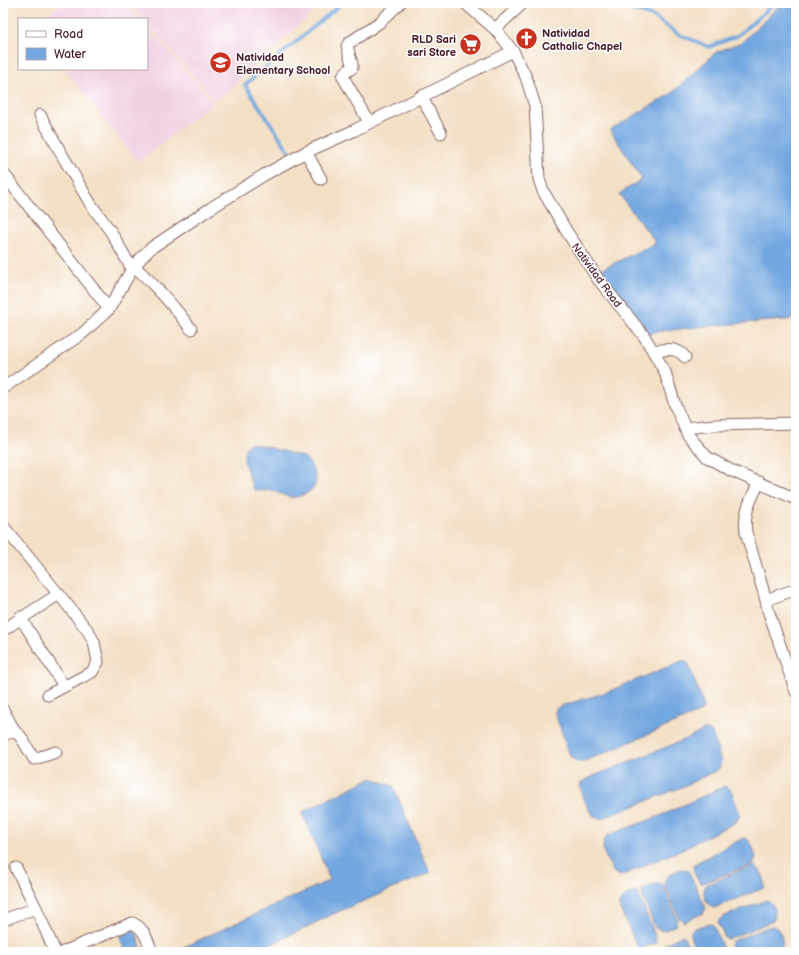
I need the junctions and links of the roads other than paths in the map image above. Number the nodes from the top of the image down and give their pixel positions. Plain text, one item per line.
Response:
1 (400, 3) edge
2 (465, 3) edge
3 (523, 3) edge
4 (495, 29) junction
5 (513, 51) junction
6 (421, 96) junction
7 (40, 115) dead end
8 (369, 122) junction
9 (441, 133) dead end
10 (306, 152) junction
11 (3, 173) edge
12 (321, 179) dead end
13 (133, 267) junction
14 (109, 309) junction
15 (191, 329) dead end
16 (653, 351) junction
17 (685, 357) dead end
18 (3, 388) edge
19 (796, 423) edge
20 (685, 428) junction
21 (759, 482) junction
22 (796, 499) edge
23 (3, 526) edge
24 (796, 589) edge
25 (59, 594) junction
26 (766, 600) junction
27 (20, 617) junction
28 (3, 630) edge
29 (64, 686) junction
30 (796, 692) edge
31 (48, 695) dead end
32 (3, 710) edge
33 (8, 733) edge
34 (56, 752) dead end
35 (16, 868) dead end
36 (36, 908) junction
37 (3, 920) edge
38 (55, 952) edge
39 (63, 952) edge
40 (152, 952) edge

1 - 8 street
2 - 4 street, Natividad Road
3 - 4 street
4 - 5 street, Natividad Road
5 - 6 street
5 - 16 street, Natividad Road
6 - 8 street
6 - 9 street
7 - 13 street
8 - 10 street
10 - 12 street
10 - 13 street
11 - 14 street
13 - 14 street
13 - 15 street
14 - 18 street
16 - 17 street
16 - 20 street, Natividad Road
19 - 20 street
20 - 21 street, Natividad Road
21 - 22 street, Natividad Road
21 - 26 street
23 - 25 street
24 - 26 street
25 - 27 street
25 - 29 street
26 - 30 street
27 - 28 street
27 - 29 street
29 - 31 street
32 - 33 street
33 - 34 street
35 - 36 street
36 - 37 street
36 - 38 street
39 - 40 street

